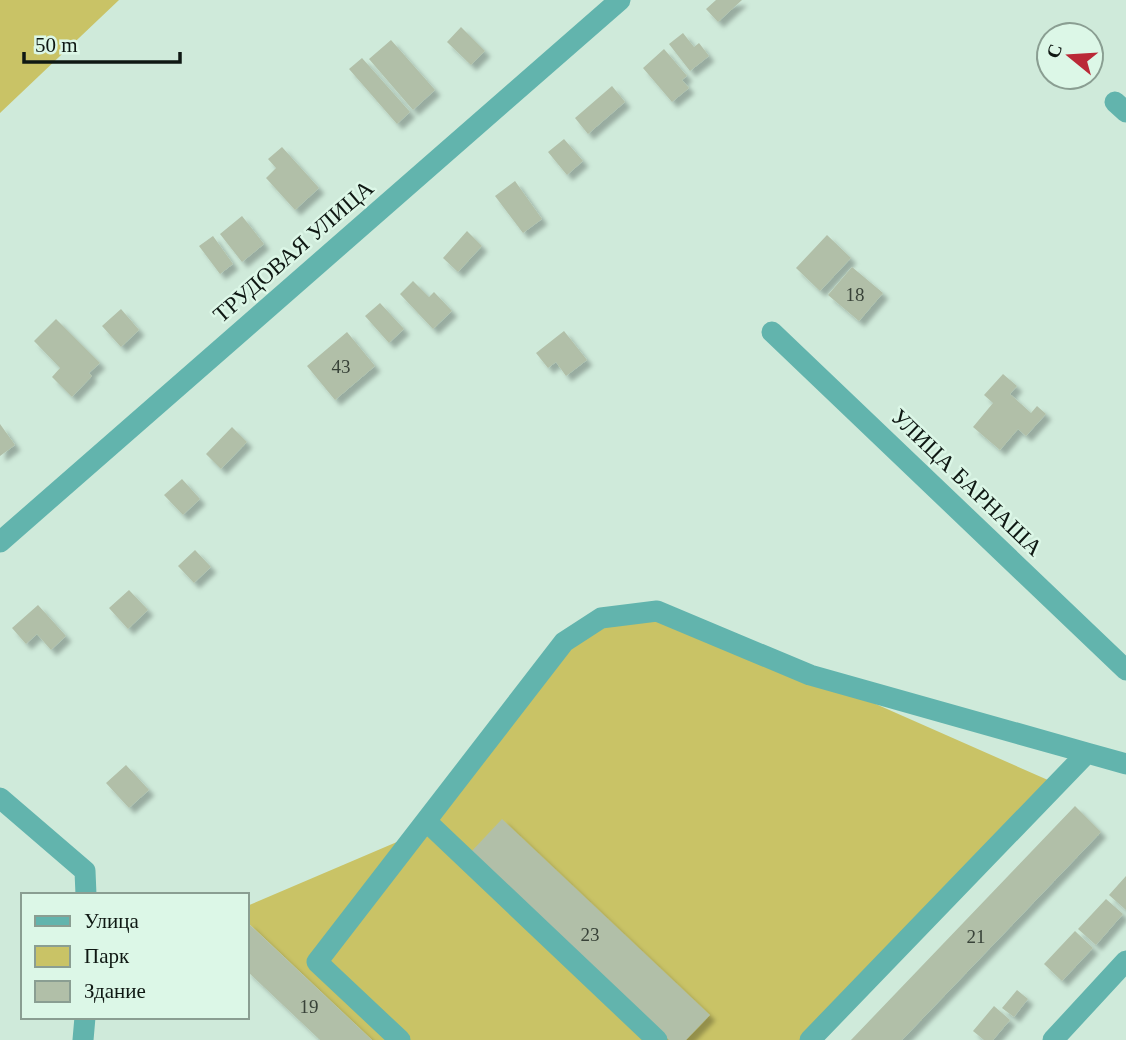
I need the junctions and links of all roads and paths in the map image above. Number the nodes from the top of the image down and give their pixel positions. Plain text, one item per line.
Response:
1 (620, 0) edge
2 (772, 332) dead end
3 (0, 542) edge
4 (1126, 670) edge
5 (1087, 753) junction
6 (1126, 764) edge
7 (0, 798) edge
8 (426, 821) junction
9 (86, 893) edge
10 (1122, 974) edge
11 (85, 1019) edge
12 (83, 1040) edge
13 (400, 1040) edge
14 (657, 1040) edge
15 (810, 1040) edge
16 (1053, 1040) edge

1 - 3 street, ТРУДОВАЯ УЛИЦА
2 - 4 street, УЛИЦА БАРНАША
5 - 6 street
5 - 8 street
5 - 15 street
7 - 9 street
8 - 13 street
8 - 14 street
10 - 16 street
11 - 12 street

